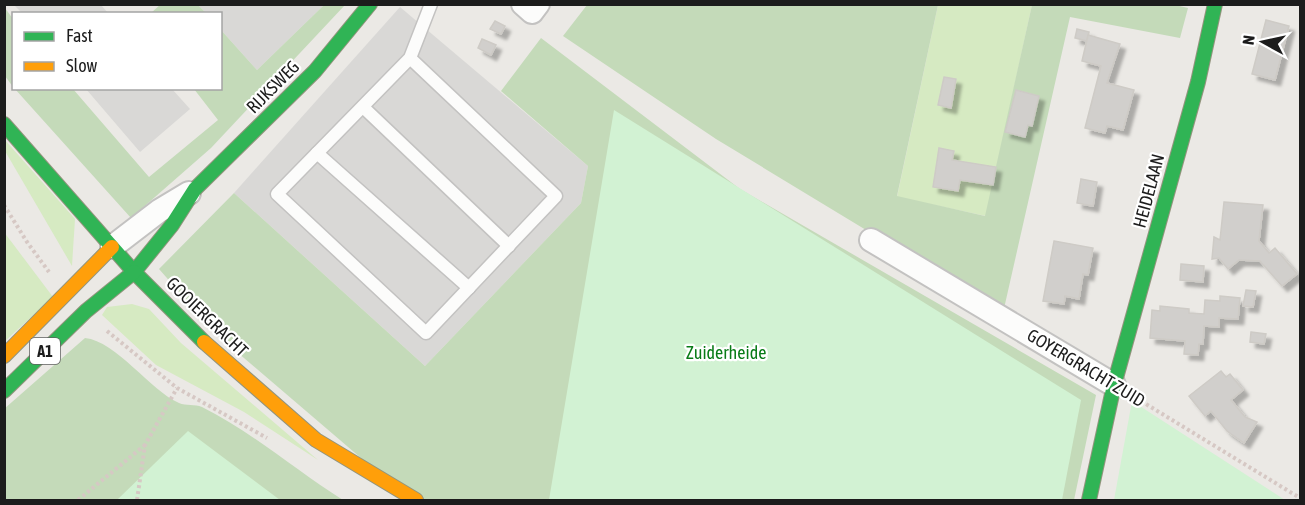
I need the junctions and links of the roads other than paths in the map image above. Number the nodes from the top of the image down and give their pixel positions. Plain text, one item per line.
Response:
1 (370, 4) edge
2 (431, 4) edge
3 (523, 4) edge
4 (538, 4) edge
5 (1215, 4) edge
6 (410, 58) junction
7 (363, 107) junction
8 (4, 124) edge
9 (317, 153) junction
10 (195, 189) junction
11 (872, 240) dead end
12 (509, 246) junction
13 (112, 247) junction
14 (134, 272) junction
15 (469, 288) junction
16 (4, 356) edge
17 (1114, 385) junction
18 (4, 391) edge
19 (416, 501) edge
20 (1089, 501) edge

1 - 10 main road, RIJKSWEG
2 - 6 lane
3 - 4 street
5 - 17 main road, HEIDELAAN
6 - 7 lane
6 - 12 lane
7 - 9 lane
7 - 12 lane
8 - 13 main road, GOOIERGRACHT
9 - 15 lane
9 - 15 lane
10 - 13 street
10 - 14 main road, RIJKSWEG
11 - 17 street, GOYERGRACHT ZUID
12 - 15 lane
13 - 14 main road, GOOIERGRACHT
13 - 16 main road, A1
14 - 18 main road, A1
14 - 19 main road, GOOIERGRACHT
17 - 20 main road

